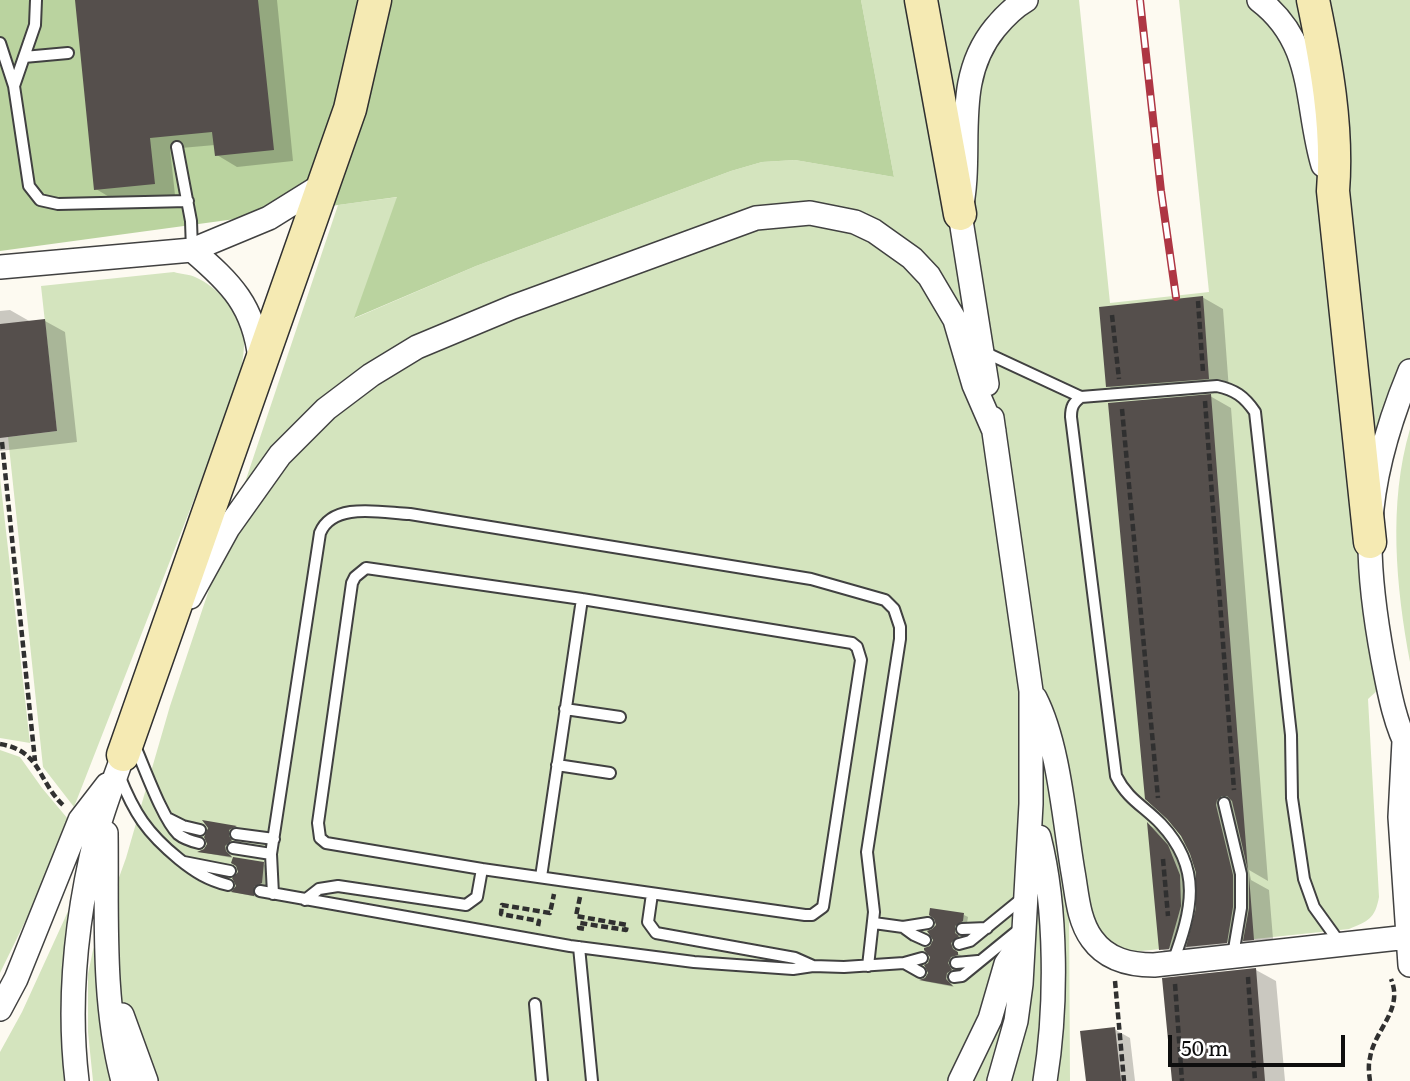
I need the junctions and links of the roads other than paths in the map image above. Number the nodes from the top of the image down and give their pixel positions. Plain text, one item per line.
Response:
1 (36, 0) edge
2 (359, 0) edge
3 (375, 0) edge
4 (921, 0) edge
5 (1027, 0) edge
6 (1259, 0) edge
7 (1313, 0) edge
8 (0, 43) edge
9 (68, 53) dead end
10 (24, 57) junction
11 (14, 86) junction
12 (350, 109) junction
13 (177, 147) dead end
14 (322, 186) junction
15 (1333, 191) junction
16 (188, 201) junction
17 (960, 214) junction
18 (192, 250) junction
19 (0, 267) edge
20 (981, 351) junction
21 (261, 366) junction
22 (1410, 371) edge
23 (1081, 397) junction
24 (994, 431) junction
25 (1370, 542) junction
26 (582, 599) junction
27 (159, 653) junction
28 (1031, 691) junction
29 (565, 709) junction
30 (620, 717) dead end
31 (1407, 746) edge
32 (123, 754) junction
33 (557, 765) junction
34 (610, 773) dead end
35 (1229, 803) road end
36 (1031, 804) junction
37 (105, 806) junction
38 (167, 817) junction
39 (200, 830) dead end
40 (236, 834) dead end
41 (274, 839) junction
42 (199, 843) dead end
43 (233, 848) dead end
44 (271, 853) junction
45 (181, 861) junction
46 (482, 869) junction
47 (230, 871) dead end
48 (541, 877) junction
49 (228, 886) dead end
50 (260, 891) dead end
51 (273, 894) junction
52 (652, 894) junction
53 (1026, 895) junction
54 (305, 900) junction
55 (874, 923) junction
56 (928, 923) dead end
57 (903, 927) junction
58 (987, 928) junction
59 (962, 929) dead end
60 (1022, 933) junction
61 (1408, 937) junction
62 (925, 940) dead end
63 (1340, 943) junction
64 (959, 944) dead end
65 (579, 947) junction
66 (922, 958) dead end
67 (981, 960) junction
68 (904, 963) junction
69 (956, 963) dead end
70 (1240, 963) junction
71 (813, 966) junction
72 (868, 966) junction
73 (1173, 969) junction
74 (1399, 969) edge
75 (109, 971) junction
76 (920, 972) dead end
77 (954, 977) dead end
78 (535, 1004) dead end
79 (0, 1009) edge
80 (77, 1081) edge
81 (123, 1081) edge
82 (146, 1081) edge
83 (542, 1081) edge
84 (592, 1081) edge
85 (961, 1081) edge
86 (999, 1081) edge
87 (1045, 1081) edge

1 - 10 lane
2 - 12 main road
3 - 12 main road
4 - 17 main road
5 - 17 street
6 - 15 street
7 - 15 main road
8 - 11 lane
9 - 10 lane
10 - 11 lane
11 - 16 lane
12 - 14 main road
13 - 16 lane
14 - 18 street
14 - 21 main road
15 - 25 main road
16 - 18 lane
17 - 20 street
18 - 19 street
18 - 21 street
20 - 23 lane
20 - 24 street
21 - 27 main road
22 - 25 street
23 - 63 lane
23 - 73 lane
24 - 27 street
24 - 28 street
25 - 31 street
26 - 29 lane
26 - 46 lane
26 - 52 lane
27 - 32 main road
28 - 36 street
28 - 73 street
29 - 30 lane
29 - 33 lane
31 - 61 street
32 - 37 street
32 - 38 lane
32 - 45 lane
32 - 79 street
33 - 34 lane
33 - 48 lane
35 - 70 lane
36 - 53 street
36 - 87 street
37 - 75 street
37 - 80 street
38 - 39 lane
38 - 42 lane
40 - 41 lane
41 - 44 lane
41 - 55 lane
43 - 44 lane
44 - 51 lane
45 - 47 lane
45 - 49 lane
46 - 48 lane
46 - 54 lane
48 - 52 lane
50 - 51 lane
51 - 54 lane
52 - 71 lane
53 - 58 lane
53 - 60 street
54 - 65 lane
55 - 57 lane
55 - 72 lane
56 - 57 lane
57 - 62 lane
58 - 59 lane
58 - 64 lane
60 - 67 lane
60 - 85 street
60 - 86 street
61 - 63 street
61 - 74 street
63 - 70 street
65 - 71 lane
65 - 84 lane
66 - 68 lane
67 - 69 lane
67 - 77 lane
68 - 72 lane
68 - 76 lane
70 - 73 street
71 - 72 lane
75 - 81 street
75 - 82 street
78 - 83 lane

